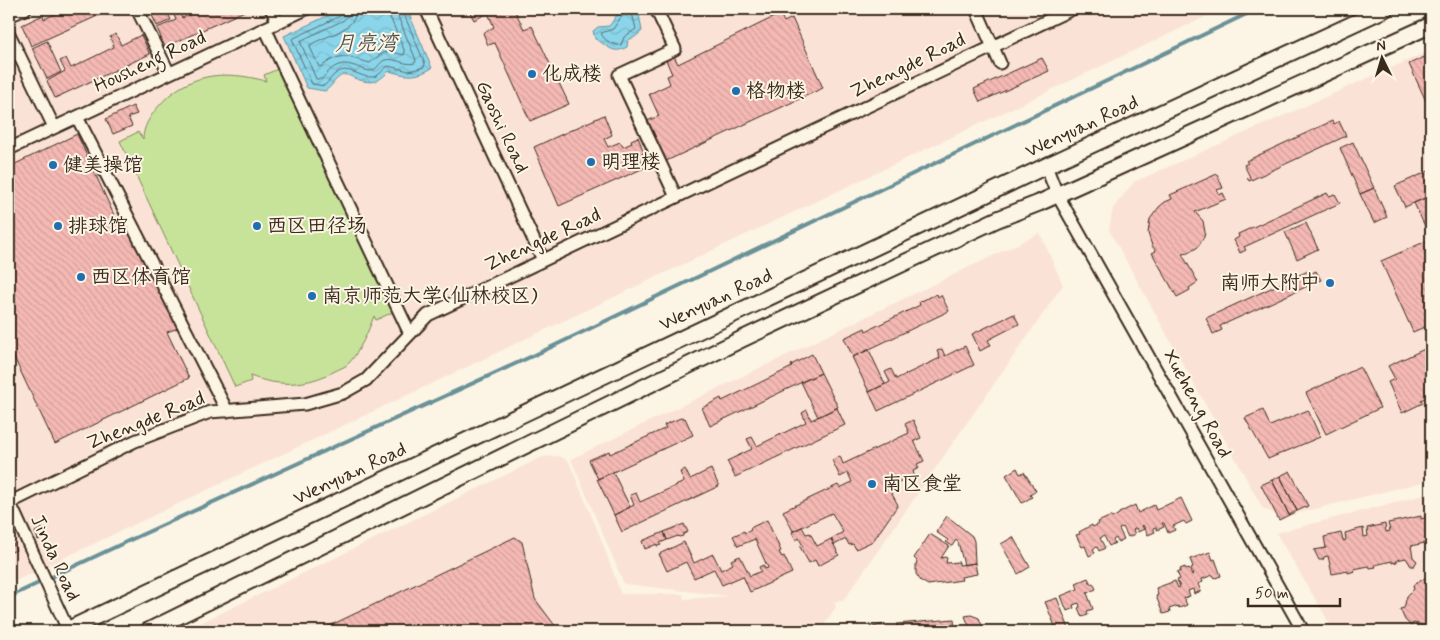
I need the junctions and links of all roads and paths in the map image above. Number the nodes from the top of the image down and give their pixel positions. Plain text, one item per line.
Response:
1 (25, 9) edge
2 (137, 9) edge
3 (271, 9) edge
4 (306, 9) edge
5 (426, 9) edge
6 (656, 9) edge
7 (976, 9) edge
8 (1072, 9) edge
9 (1385, 9) edge
10 (9, 16) edge
11 (278, 22) junction
12 (1431, 25) edge
13 (265, 28) junction
14 (9, 34) edge
15 (992, 46) junction
16 (1000, 63) dead end
17 (169, 73) junction
18 (77, 116) junction
19 (54, 127) junction
20 (9, 148) edge
21 (1046, 166) junction
22 (1057, 194) junction
23 (676, 197) junction
24 (543, 260) junction
25 (410, 334) junction
26 (227, 411) junction
27 (9, 502) edge
28 (67, 631) edge
29 (148, 631) edge
30 (1303, 631) edge

1 - 10 street
2 - 17 street
3 - 11 street
4 - 11 street, Housheng Road
5 - 24 street, Gaoshi Road
6 - 23 street
7 - 15 street
8 - 15 street, Zhengde Road
9 - 21 main road, Wenyuan Road
11 - 13 street, Housheng Road
12 - 22 main road
13 - 17 street, Housheng Road
13 - 25 street
14 - 19 street
15 - 16 street
15 - 23 street, Zhengde Road
17 - 18 street, Housheng Road
18 - 19 street, Housheng Road
18 - 26 street
19 - 20 street, Housheng Road
21 - 22 street, Xueheng Road
21 - 28 main road, Wenyuan Road
22 - 29 main road
22 - 30 street, Xueheng Road
23 - 24 street, Zhengde Road
24 - 25 street, Zhengde Road
25 - 26 street, Zhengde Road
26 - 27 street, Zhengde Road
27 - 28 street, Jinda Road

